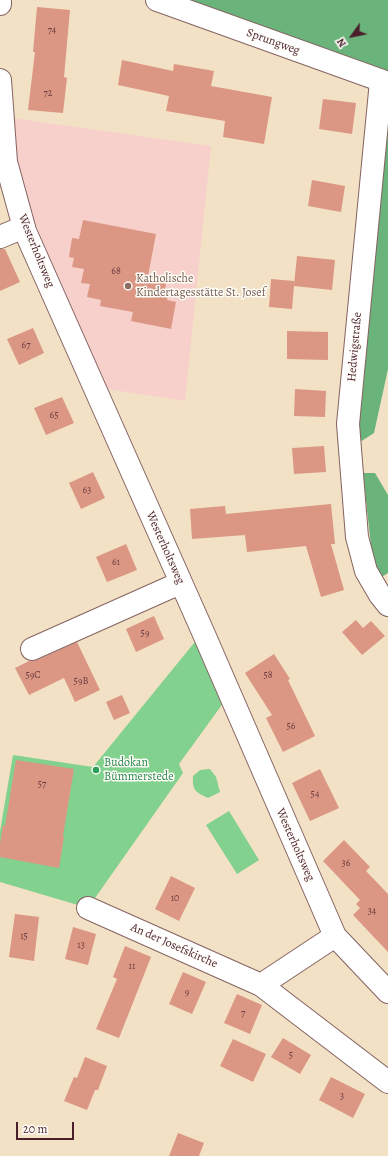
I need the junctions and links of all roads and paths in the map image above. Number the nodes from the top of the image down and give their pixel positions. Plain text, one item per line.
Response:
1 (0, 0) edge
2 (158, 0) edge
3 (0, 4) edge
4 (0, 80) edge
5 (384, 82) edge
6 (24, 227) junction
7 (0, 237) edge
8 (180, 583) junction
9 (388, 605) edge
10 (32, 649) dead end
11 (88, 908) dead end
12 (335, 936) junction
13 (260, 985) junction
14 (388, 992) edge
15 (388, 1082) edge

1 - 3 street
2 - 5 street, Sprungweg
4 - 6 street, Westerholtsweg
5 - 9 street, Hedwigstraße
6 - 7 street
6 - 8 street, Westerholtsweg
8 - 10 street
8 - 12 street, Westerholtsweg
11 - 13 street, An der Josefskirche
12 - 13 street
12 - 14 street, Westerholtsweg
13 - 15 street, An der Josefskirche

